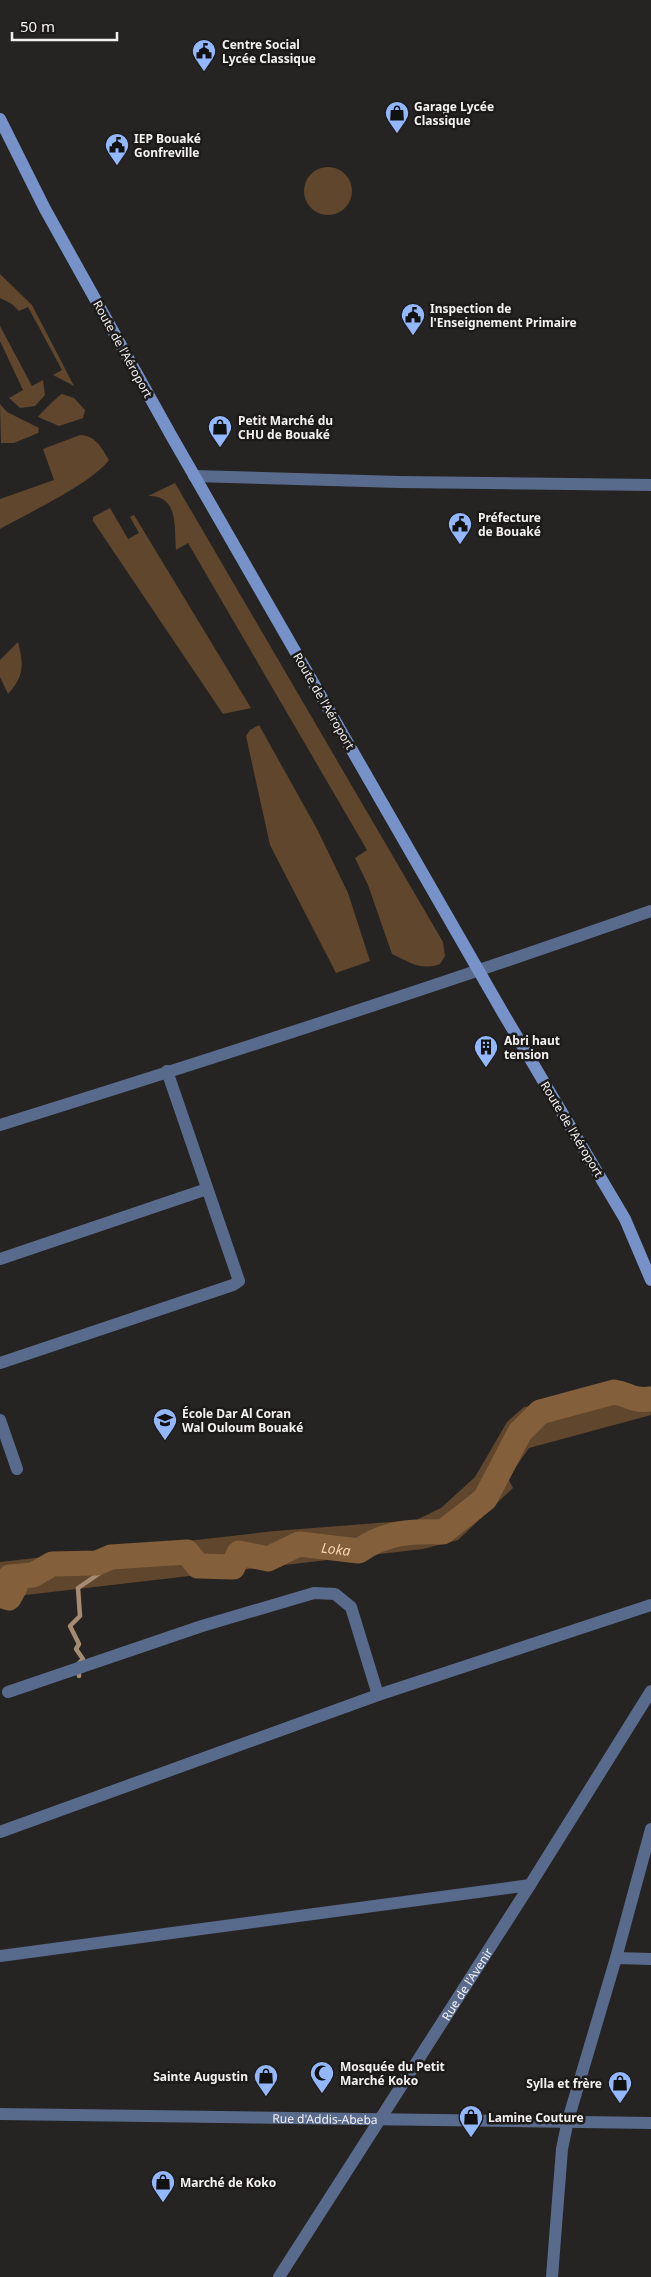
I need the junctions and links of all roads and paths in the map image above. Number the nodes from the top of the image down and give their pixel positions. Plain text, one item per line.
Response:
1 (0, 119) edge
2 (194, 476) junction
3 (651, 485) edge
4 (651, 911) edge
5 (479, 971) junction
6 (167, 1071) junction
7 (0, 1125) edge
8 (207, 1188) junction
9 (0, 1259) edge
10 (651, 1280) edge
11 (0, 1363) edge
12 (0, 1420) edge
13 (17, 1469) dead end
14 (651, 1605) edge
15 (651, 1691) edge
16 (8, 1692) dead end
17 (378, 1695) junction
18 (651, 1829) edge
19 (0, 1832) edge
20 (530, 1885) junction
21 (0, 1956) edge
22 (616, 1958) junction
23 (651, 1958) edge
24 (0, 2114) edge
25 (381, 2120) junction
26 (568, 2120) junction
27 (651, 2122) edge
28 (279, 2277) edge
29 (552, 2277) edge

1 - 2 main road, Route de l'Aéroport
2 - 3 street
2 - 5 main road, Route de l'Aéroport
4 - 5 street
5 - 6 street
5 - 10 main road, Route de l'Aéroport
6 - 7 street
6 - 8 street
8 - 9 street
8 - 11 street
12 - 13 street
14 - 17 street
15 - 20 street, Rue de l'Avenir
16 - 17 street
17 - 19 street
18 - 22 street
20 - 21 street
20 - 25 street, Rue de l'Avenir
22 - 23 street
22 - 26 street
24 - 25 street, Rue d'Addis-Abeba
25 - 26 street, Rue d'Addis-Abeba
25 - 28 street, Rue de l'Avenir
26 - 27 street, Rue d'Addis-Abeba
26 - 29 street

